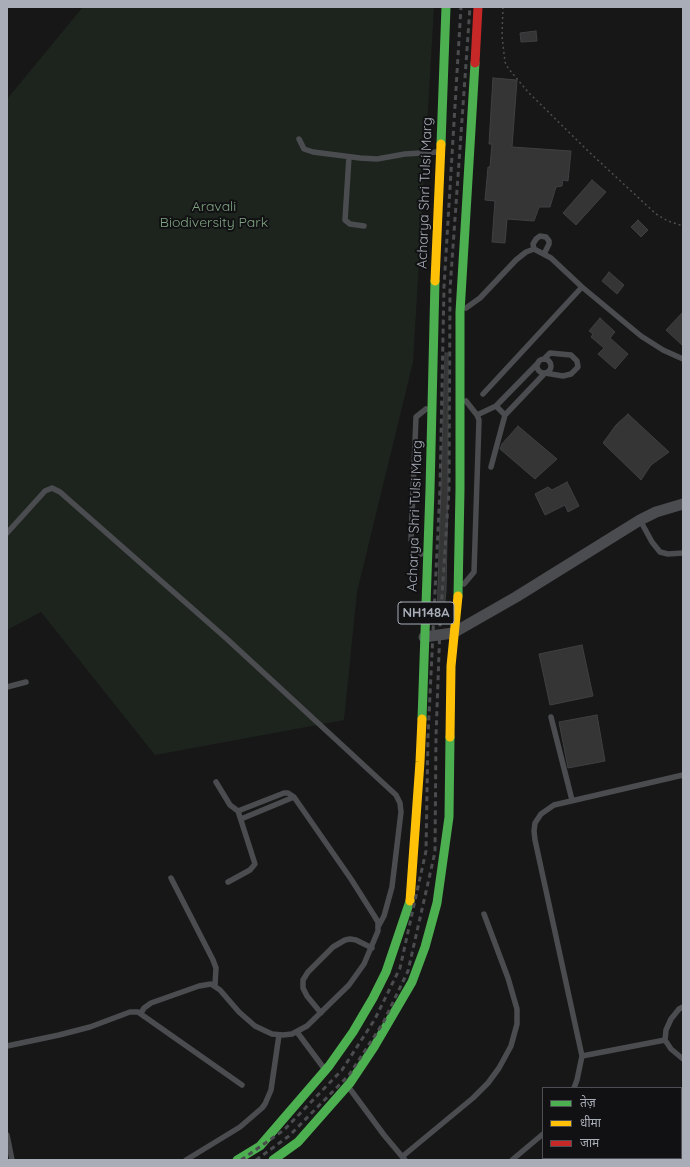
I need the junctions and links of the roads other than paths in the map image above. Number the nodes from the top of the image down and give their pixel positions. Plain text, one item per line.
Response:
1 (446, 7) edge
2 (478, 7) edge
3 (299, 140) dead end
4 (441, 152) junction
5 (349, 157) junction
6 (364, 226) dead end
7 (534, 249) junction
8 (544, 254) junction
9 (582, 287) junction
10 (460, 312) junction
11 (544, 359) junction
12 (683, 360) edge
13 (538, 363) junction
14 (545, 373) junction
15 (461, 394) junction
16 (483, 394) dead end
17 (432, 403) junction
18 (496, 406) junction
19 (477, 415) junction
20 (505, 416) junction
21 (491, 467) dead end
22 (683, 504) edge
23 (640, 520) junction
24 (7, 533) edge
25 (683, 552) edge
26 (428, 562) junction
27 (458, 592) junction
28 (453, 633) junction
29 (424, 637) junction
30 (26, 682) dead end
31 (7, 687) edge
32 (551, 717) dead end
33 (683, 775) edge
34 (216, 782) dead end
35 (294, 797) junction
36 (572, 800) junction
37 (238, 811) junction
38 (241, 819) junction
39 (171, 878) dead end
40 (228, 882) dead end
41 (484, 914) dead end
42 (378, 927) junction
43 (372, 948) junction
44 (215, 985) junction
45 (683, 1007) edge
46 (141, 1013) junction
47 (321, 1013) junction
48 (297, 1032) junction
49 (278, 1035) junction
50 (665, 1040) junction
51 (7, 1046) edge
52 (582, 1056) junction
53 (683, 1059) edge
54 (326, 1070) junction
55 (242, 1085) dead end
56 (348, 1085) junction
57 (574, 1087) edge
58 (7, 1135) edge
59 (542, 1135) edge
60 (404, 1158) edge
61 (12, 1160) edge
62 (186, 1160) edge
63 (237, 1160) edge
64 (273, 1160) edge
65 (512, 1160) edge

1 - 4 highway, Acharya Shri Tulsi Marg / NH148A
2 - 10 highway, NH148A
3 - 5 lane
4 - 5 lane
4 - 17 highway, Acharya Shri Tulsi Marg / NH148A
5 - 6 lane
7 - 8 lane
7 - 8 lane
7 - 10 lane
8 - 9 lane
9 - 12 lane
9 - 16 lane
10 - 15 highway, NH148A
11 - 13 lane
11 - 14 lane
11 - 14 lane
13 - 14 lane
13 - 18 lane
14 - 20 lane
15 - 19 lane
15 - 27 highway, NH148A
17 - 26 highway, Acharya Shri Tulsi Marg / NH148A
17 - 26 lane
18 - 19 lane
18 - 20 lane
19 - 27 lane
20 - 21 lane
22 - 23 street
23 - 25 lane
23 - 28 street
24 - 42 lane
26 - 29 highway, Acharya Shri Tulsi Marg / NH148A
27 - 28 highway, NH148A
28 - 29 street
28 - 56 highway, NH148A
29 - 54 highway, Acharya Shri Tulsi Marg / NH148A
30 - 31 lane
32 - 36 lane
33 - 36 lane
34 - 37 lane
35 - 37 lane
35 - 38 lane
35 - 42 lane
36 - 52 lane
37 - 38 lane
38 - 40 lane
39 - 44 lane
41 - 60 lane
42 - 43 lane
43 - 47 lane
43 - 47 lane
44 - 46 lane
44 - 49 lane
45 - 50 lane
46 - 51 lane
46 - 55 lane
47 - 48 lane
48 - 49 lane
48 - 54 lane
49 - 62 lane
50 - 52 lane
50 - 53 lane
52 - 57 lane
54 - 63 highway, Acharya Shri Tulsi Marg / NH148A
56 - 60 lane
56 - 64 highway, NH148A
58 - 61 lane
59 - 65 lane

